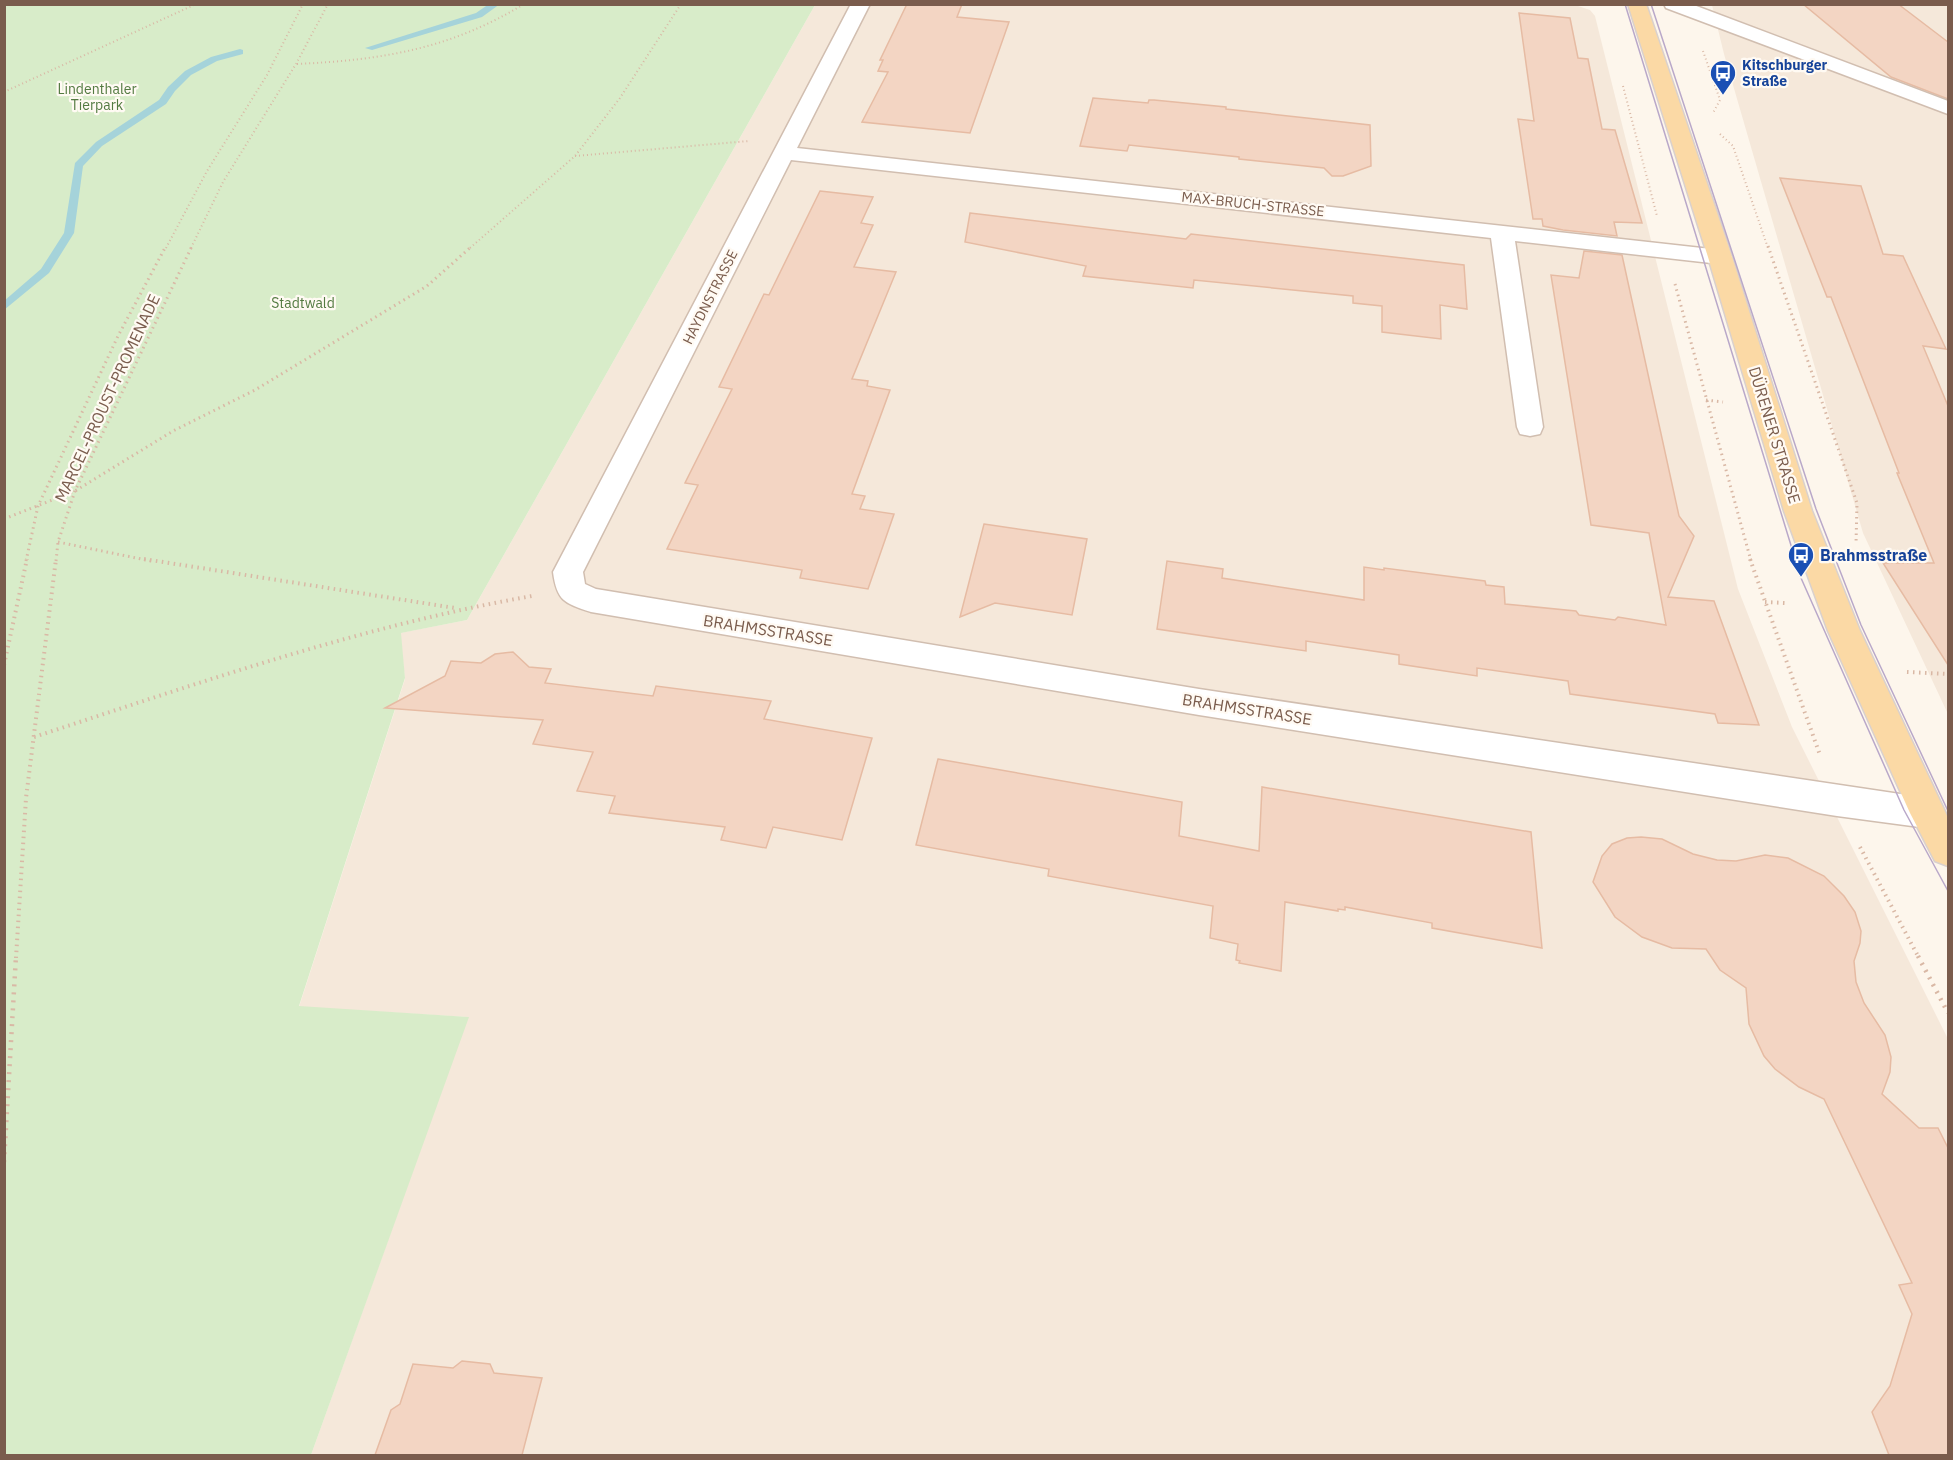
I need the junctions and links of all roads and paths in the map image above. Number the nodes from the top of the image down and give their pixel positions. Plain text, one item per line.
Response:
1 (196, 4) edge
2 (303, 4) edge
3 (328, 4) edge
4 (524, 4) edge
5 (681, 4) edge
6 (861, 4) edge
7 (1637, 4) edge
8 (1681, 7) edge
9 (296, 64) junction
10 (1623, 83) dead end
11 (4, 92) edge
12 (1948, 108) edge
13 (1716, 123) dead end
14 (1719, 133) dead end
15 (787, 148) junction
16 (575, 156) junction
17 (1502, 232) junction
18 (1666, 251) junction
19 (1720, 257) junction
20 (1706, 400) junction
21 (1724, 402) dead end
22 (1530, 427) dead end
23 (75, 491) junction
24 (38, 506) junction
25 (4, 519) edge
26 (58, 542) junction
27 (1856, 545) dead end
28 (571, 591) junction
29 (1765, 602) junction
30 (1785, 603) dead end
31 (458, 609) junction
32 (4, 665) edge
33 (1948, 674) edge
34 (1909, 682) dead end
35 (34, 736) junction
36 (1837, 801) junction
37 (1927, 813) junction
38 (1948, 850) edge
39 (1948, 1013) edge
40 (4, 1162) edge

1 - 11 path
2 - 24 path
3 - 9 path, MARCEL-PROUST-PROMENADE
4 - 9 path
5 - 16 path
6 - 15 street, HAYDNSTRASSE
7 - 19 main road, DÜRENER STRASSE
8 - 12 street
8 - 13 path
9 - 23 path, MARCEL-PROUST-PROMENADE
10 - 18 path
14 - 27 path
15 - 16 path
15 - 17 street, MAX-BRUCH-STRASSE
15 - 28 street, HAYDNSTRASSE
16 - 23 path
17 - 18 street, MAX-BRUCH-STRASSE
17 - 22 street
18 - 19 street, MAX-BRUCH-STRASSE
18 - 20 path
19 - 37 main road, DÜRENER STRASSE
20 - 21 path
20 - 29 path
23 - 24 path
23 - 26 path, MARCEL-PROUST-PROMENADE
24 - 25 path
24 - 32 path
26 - 31 path
26 - 35 path, MARCEL-PROUST-PROMENADE
28 - 31 path
28 - 36 street, BRAHMSSTRASSE
29 - 30 path
29 - 36 path
31 - 35 path
33 - 34 path
35 - 40 path, MARCEL-PROUST-PROMENADE
36 - 37 street, BRAHMSSTRASSE
36 - 39 path
37 - 38 main road, DÜRENER STRASSE

